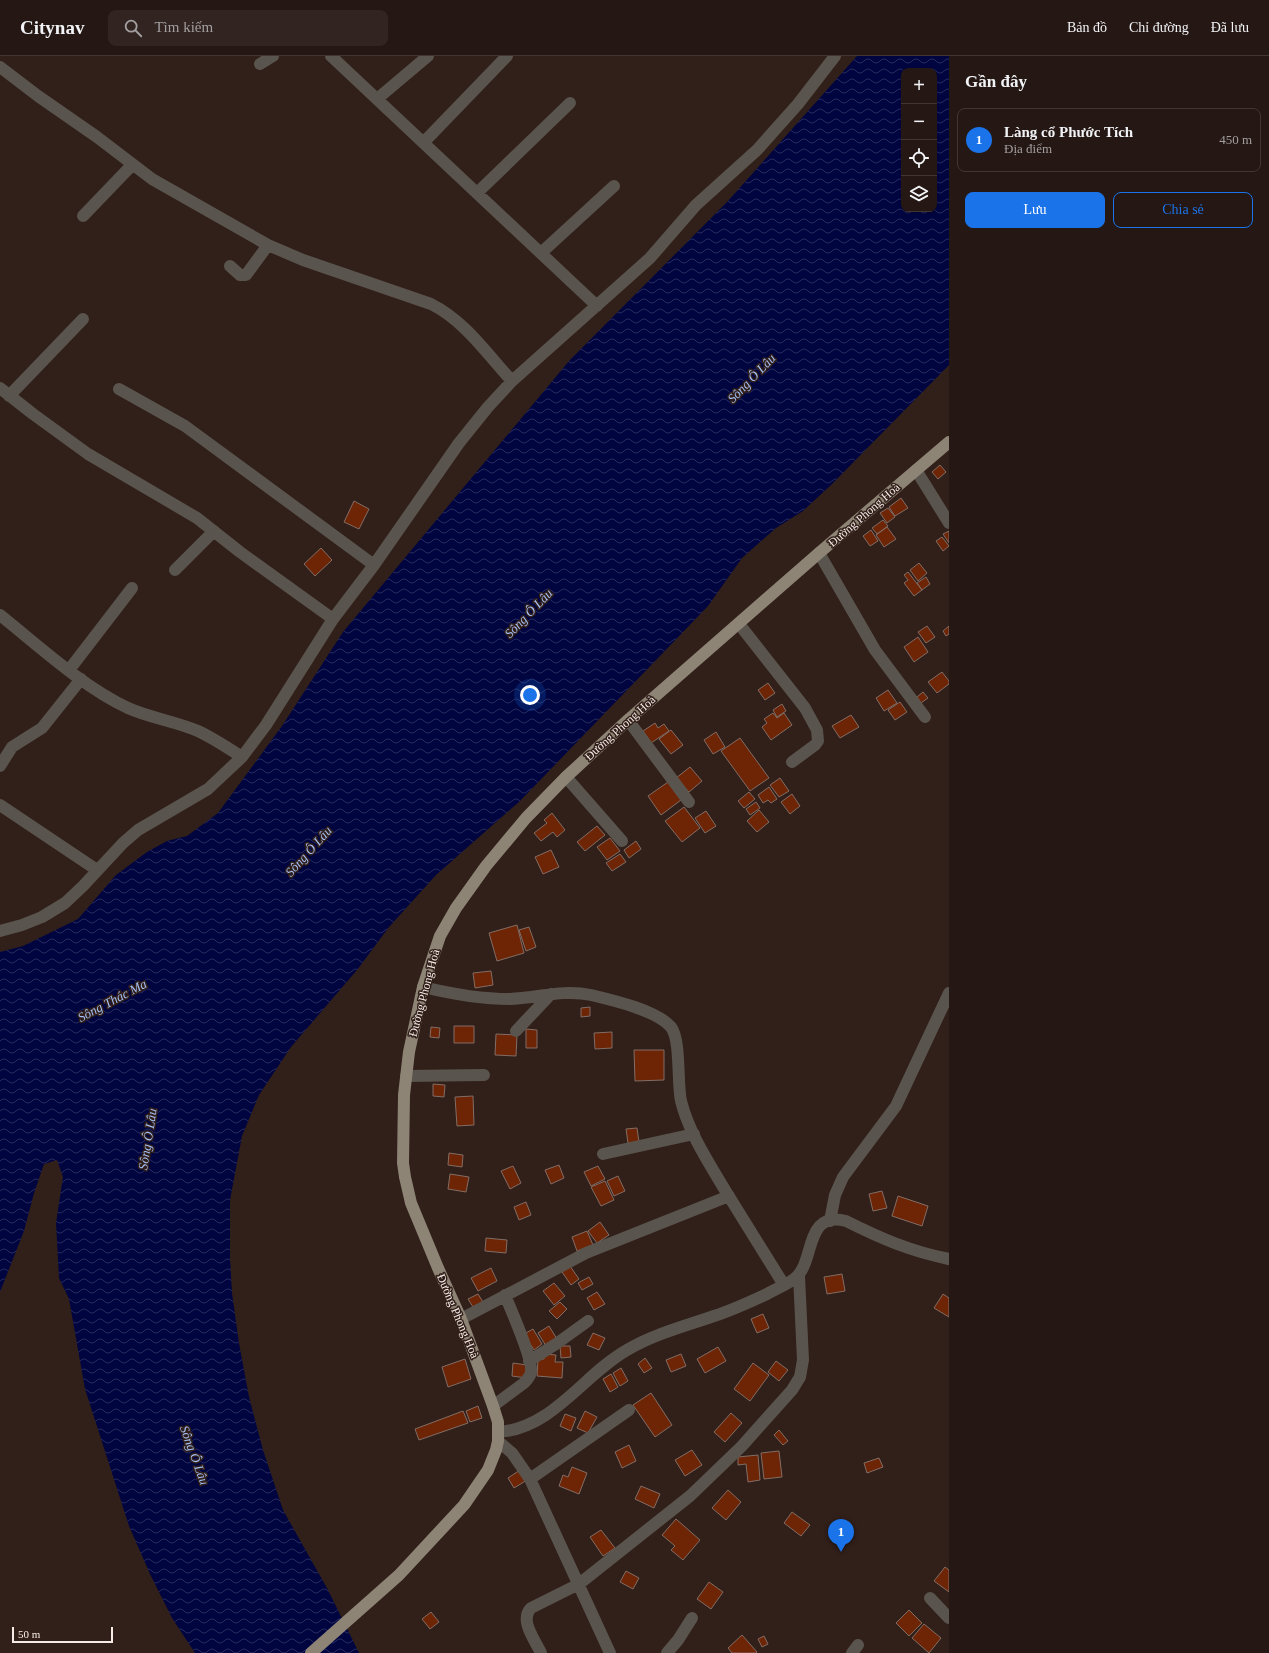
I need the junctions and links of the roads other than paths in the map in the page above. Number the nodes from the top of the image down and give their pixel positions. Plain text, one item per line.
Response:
1 (273, 56) edge
2 (331, 56) edge
3 (428, 56) edge
4 (507, 56) edge
5 (835, 56) edge
6 (260, 64) dead end
7 (0, 67) edge
8 (377, 100) junction
9 (570, 103) dead end
10 (424, 142) junction
11 (132, 165) junction
12 (614, 186) dead end
13 (478, 192) junction
14 (83, 216) dead end
15 (268, 245) junction
16 (541, 253) junction
17 (230, 266) dead end
18 (597, 306) junction
19 (83, 319) dead end
20 (512, 381) junction
21 (0, 388) edge
22 (119, 389) dead end
23 (10, 396) junction
24 (949, 442) edge
25 (916, 470) junction
26 (949, 523) edge
27 (214, 531) junction
28 (819, 553) junction
29 (374, 565) junction
30 (175, 570) dead end
31 (132, 588) dead end
32 (0, 614) edge
33 (333, 619) junction
34 (739, 624) junction
35 (69, 670) junction
36 (81, 679) junction
37 (925, 717) dead end
38 (628, 720) junction
39 (242, 757) junction
40 (792, 762) dead end
41 (0, 766) edge
42 (566, 777) junction
43 (689, 802) dead end
44 (0, 806) edge
45 (622, 841) dead end
46 (97, 870) junction
47 (0, 931) edge
48 (423, 987) junction
49 (949, 993) edge
50 (551, 994) junction
51 (516, 1031) dead end
52 (484, 1075) dead end
53 (406, 1076) junction
54 (694, 1134) junction
55 (603, 1154) dead end
56 (729, 1196) junction
57 (830, 1221) junction
58 (949, 1259) edge
59 (799, 1276) junction
60 (784, 1285) junction
61 (505, 1295) junction
62 (461, 1319) junction
63 (588, 1321) dead end
64 (529, 1361) junction
65 (493, 1406) junction
66 (629, 1410) dead end
67 (498, 1436) junction
68 (530, 1479) junction
69 (579, 1584) junction
70 (930, 1598) dead end
71 (692, 1618) dead end
72 (949, 1618) edge
73 (311, 1653) edge
74 (541, 1653) edge
75 (610, 1653) edge
76 (667, 1653) edge

1 - 6 street
2 - 8 street
3 - 8 street
4 - 10 street
5 - 18 street
7 - 11 street
8 - 10 street
9 - 13 street
10 - 13 street
11 - 14 street
11 - 15 street
12 - 16 street
13 - 16 street
15 - 17 street
15 - 20 street
16 - 18 street
18 - 20 street
19 - 23 street
20 - 29 street
21 - 23 street
22 - 29 street
23 - 27 street
24 - 25 main road, Đường Phong Hoà
25 - 26 street
25 - 28 main road, Đường Phong Hoà
27 - 30 street
27 - 33 street
28 - 34 main road, Đường Phong Hoà
28 - 37 street
29 - 33 street
31 - 35 street
32 - 35 street
33 - 39 street
34 - 38 main road, Đường Phong Hoà
34 - 40 street
35 - 36 street
36 - 39 street
36 - 41 street
38 - 42 main road, Đường Phong Hoà
38 - 43 street
39 - 46 street
42 - 45 street
42 - 48 main road, Đường Phong Hoà
44 - 46 street
46 - 47 street
48 - 50 street
48 - 53 main road, Đường Phong Hoà
49 - 57 street
50 - 51 street
50 - 54 street
52 - 53 street
53 - 62 main road, Đường Phong Hoà
54 - 55 street
54 - 56 street
56 - 60 street
56 - 61 street
57 - 58 street
57 - 59 street
59 - 60 street
59 - 69 street
60 - 67 street
61 - 62 street
61 - 64 street
62 - 65 main road, Đường Phong Hoà
63 - 64 street
64 - 65 street
65 - 67 main road, Đường Phong Hoà
66 - 68 street
67 - 68 street
67 - 73 main road, Đường Phong Hoà
68 - 69 street
69 - 74 street
69 - 75 street
70 - 72 street
71 - 76 street

